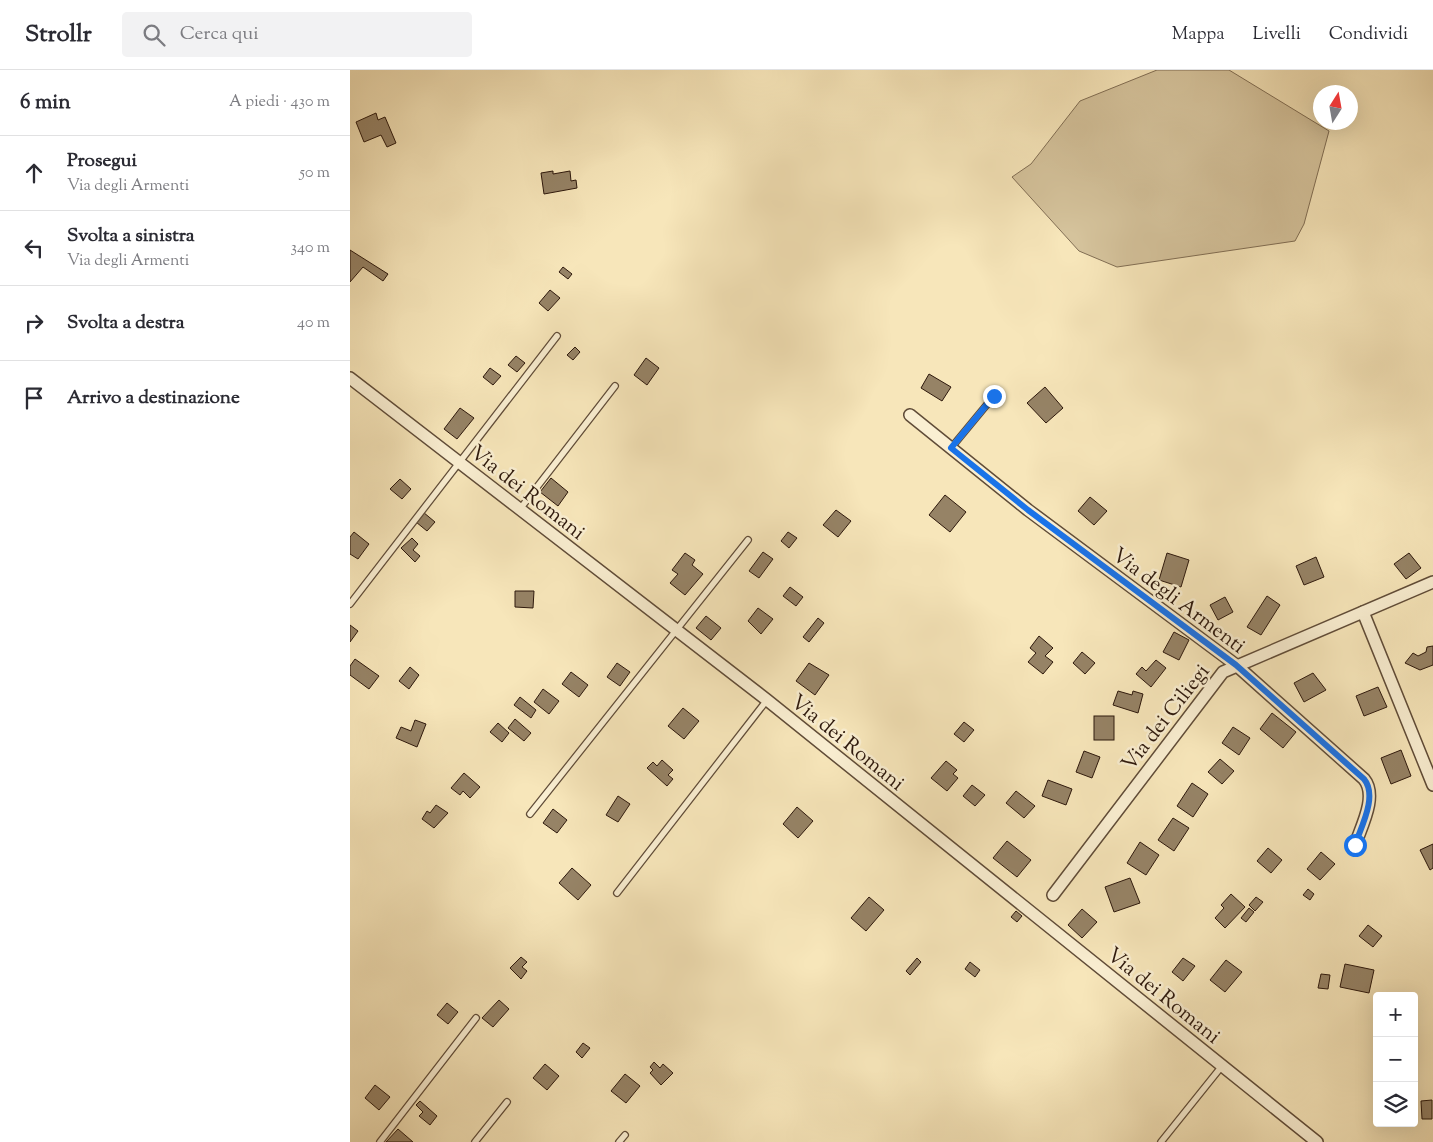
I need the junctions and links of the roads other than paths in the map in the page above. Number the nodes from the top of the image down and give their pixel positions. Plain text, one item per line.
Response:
1 (557, 336) dead end
2 (350, 378) edge
3 (615, 386) dead end
4 (994, 396) dead end
5 (910, 415) dead end
6 (951, 448) junction
7 (459, 462) junction
8 (520, 509) junction
9 (748, 540) dead end
10 (1433, 582) edge
11 (350, 604) edge
12 (1363, 612) junction
13 (676, 630) junction
14 (1236, 665) junction
15 (767, 700) junction
16 (1433, 785) edge
17 (530, 814) dead end
18 (1355, 845) dead end
19 (617, 893) dead end
20 (1053, 895) dead end
21 (476, 1018) dead end
22 (1222, 1066) junction
23 (507, 1102) dead end
24 (625, 1134) dead end
25 (380, 1142) edge
26 (475, 1142) edge
27 (619, 1142) edge
28 (1161, 1142) edge
29 (1316, 1142) edge

1 - 7 lane
2 - 7 street, Via dei Romani
3 - 8 lane
4 - 6 lane
5 - 6 street, Via degli Armenti
6 - 14 street, Via degli Armenti
7 - 8 street, Via dei Romani
7 - 11 lane
8 - 13 street, Via dei Romani
9 - 13 lane
10 - 12 street, Via dei Ciliegi
12 - 14 street, Via dei Ciliegi
12 - 16 street
13 - 15 street, Via dei Romani
13 - 17 lane
14 - 18 street, Via degli Armenti
14 - 20 street, Via dei Ciliegi
15 - 19 lane
15 - 22 street, Via dei Romani
21 - 25 lane
22 - 28 lane
22 - 29 street, Via dei Romani
23 - 26 lane
24 - 27 lane

